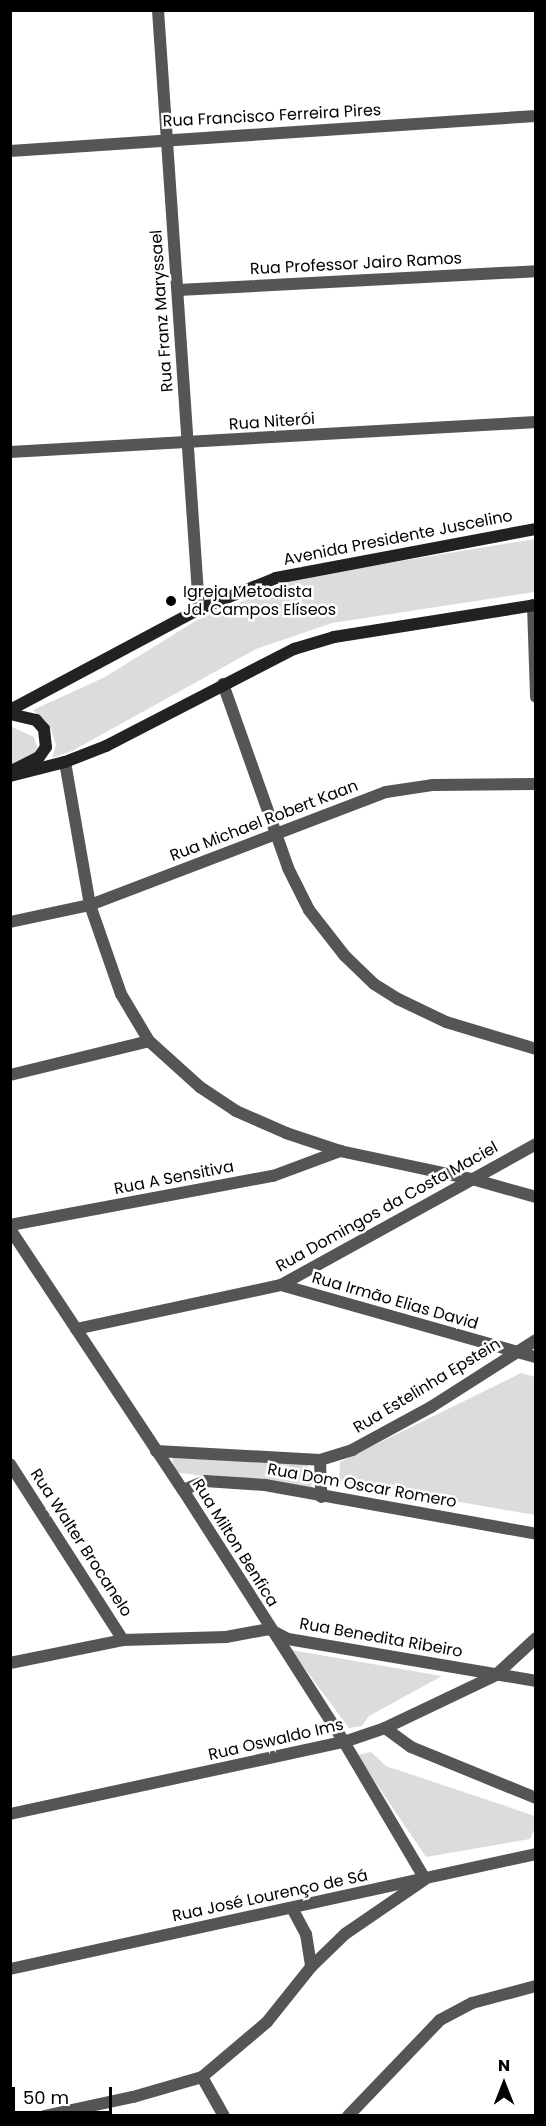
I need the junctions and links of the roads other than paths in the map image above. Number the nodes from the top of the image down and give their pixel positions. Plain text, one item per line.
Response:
1 (158, 10) edge
2 (536, 116) edge
3 (167, 138) junction
4 (10, 151) edge
5 (536, 271) edge
6 (178, 290) junction
7 (536, 422) edge
8 (188, 444) junction
9 (10, 452) edge
10 (536, 529) edge
11 (535, 605) edge
12 (199, 609) junction
13 (223, 684) junction
14 (536, 697) edge
15 (10, 712) edge
16 (65, 762) junction
17 (10, 774) edge
18 (536, 784) edge
19 (274, 835) junction
20 (90, 905) junction
21 (10, 922) edge
22 (149, 1041) junction
23 (536, 1049) edge
24 (10, 1075) edge
25 (536, 1144) edge
26 (340, 1151) junction
27 (472, 1179) junction
28 (536, 1197) edge
29 (10, 1227) edge
30 (281, 1285) junction
31 (76, 1329) junction
32 (536, 1340) edge
33 (515, 1352) junction
34 (536, 1357) edge
35 (156, 1451) junction
36 (320, 1460) junction
37 (10, 1464) edge
38 (183, 1490) junction
39 (321, 1497) junction
40 (536, 1534) edge
41 (269, 1629) junction
42 (536, 1638) edge
43 (123, 1640) junction
44 (10, 1663) edge
45 (496, 1674) junction
46 (536, 1682) edge
47 (385, 1728) junction
48 (344, 1742) junction
49 (536, 1798) edge
50 (10, 1814) edge
51 (536, 1854) edge
52 (425, 1879) junction
53 (292, 1908) junction
54 (311, 1967) junction
55 (10, 1969) edge
56 (536, 1986) edge
57 (202, 2077) junction
58 (44, 2115) edge
59 (224, 2115) edge
60 (348, 2115) edge

1 - 3 street, Rua Franz Maryssael
2 - 3 street, Rua Francisco Ferreira Pires
3 - 4 street, Rua Francisco Ferreira Pires
3 - 6 street, Rua Franz Maryssael
5 - 6 street, Rua Professor Jairo Ramos
6 - 8 street, Rua Franz Maryssael
7 - 8 street, Rua Niterói
8 - 9 street, Rua Niterói
8 - 12 street, Rua Franz Maryssael
10 - 12 main road, Avenida Presidente Juscelino
11 - 13 main road
11 - 14 street
12 - 15 main road, Avenida Presidente Juscelino
13 - 16 main road
13 - 19 street
15 - 17 main road
16 - 17 main road
16 - 20 street
18 - 19 street, Rua Michael Robert Kaan
19 - 20 street, Rua Michael Robert Kaan
19 - 23 street
20 - 21 street, Rua Michael Robert Kaan
20 - 22 street
22 - 24 street
22 - 26 street
25 - 27 street, Rua Domingos da Costa Maciel
26 - 27 street
26 - 29 street, Rua A Sensitiva
27 - 28 street
27 - 30 street, Rua Domingos da Costa Maciel
29 - 31 street, Rua Milton Benfica
30 - 31 street, Rua Domingos da Costa Maciel
30 - 33 street, Rua Irmão Elias David
31 - 35 street, Rua Milton Benfica
32 - 33 street, Rua Estelinha Epstein
33 - 34 street, Rua Irmão Elias David
33 - 36 street, Rua Estelinha Epstein
35 - 36 street, Rua Estelinha Epstein
35 - 38 street, Rua Milton Benfica
36 - 39 street
37 - 43 street, Rua Walter Brocanelo
38 - 39 street, Rua Dom Oscar Romero
38 - 41 street, Rua Milton Benfica
39 - 40 street, Rua Dom Oscar Romero
41 - 43 street
41 - 45 street, Rua Benedita Ribeiro
41 - 48 street, Rua Milton Benfica
42 - 45 street, Rua Oswaldo Ims
43 - 44 street
45 - 46 street, Rua Benedita Ribeiro
45 - 47 street, Rua Oswaldo Ims
47 - 48 street, Rua Oswaldo Ims
47 - 49 street
48 - 50 street, Rua Oswaldo Ims
48 - 52 street, Rua Milton Benfica
51 - 52 street, Rua José Lourenço de Sá
52 - 53 street, Rua José Lourenço de Sá
52 - 54 street
53 - 54 street
53 - 55 street, Rua José Lourenço de Sá
54 - 57 street
56 - 60 street
57 - 58 street
57 - 59 street

